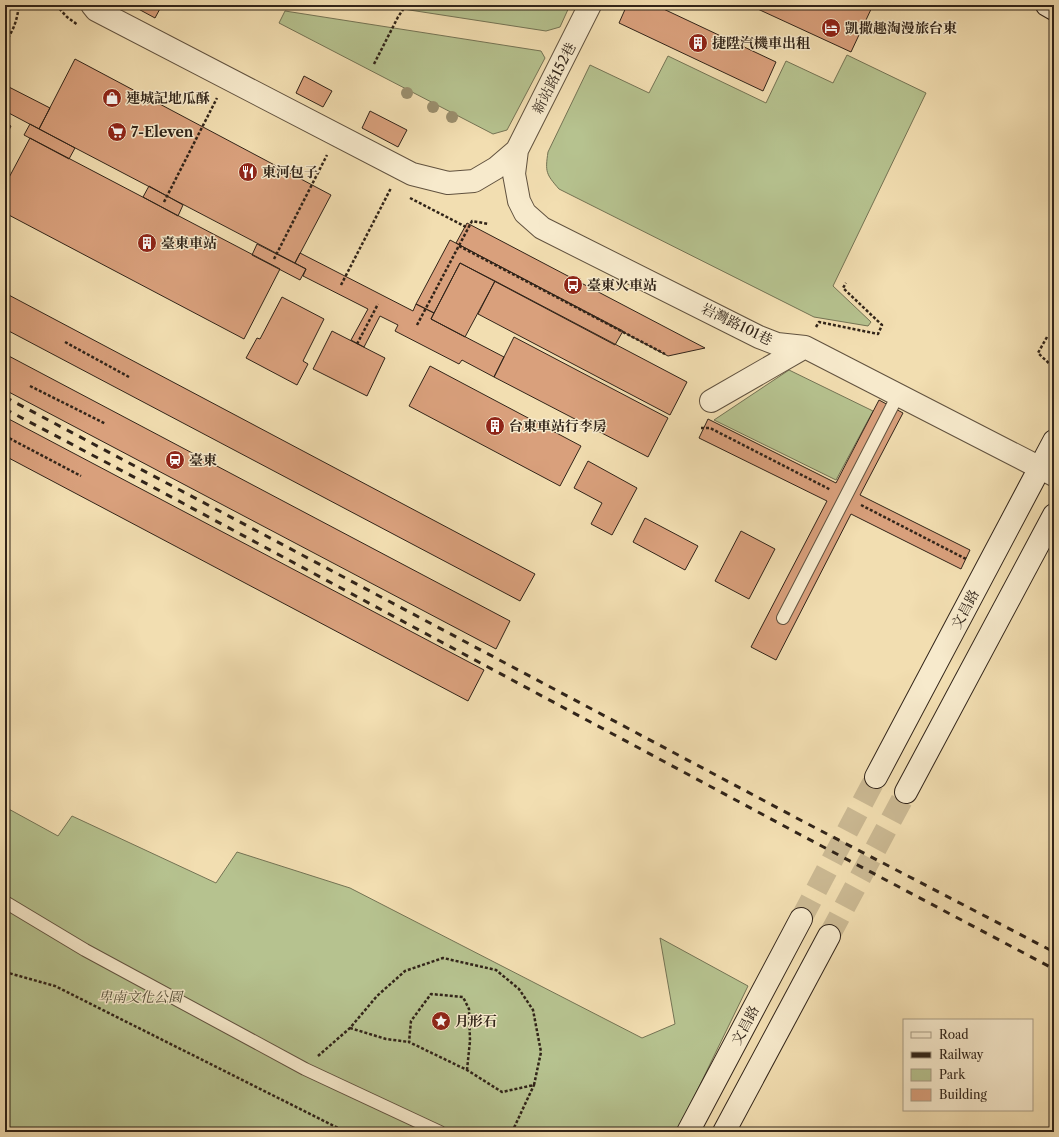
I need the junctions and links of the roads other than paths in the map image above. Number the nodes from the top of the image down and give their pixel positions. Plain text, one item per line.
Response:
1 (92, 5) edge
2 (590, 5) edge
3 (1047, 5) edge
4 (1054, 8) edge
5 (517, 150) junction
6 (804, 347) junction
7 (898, 395) junction
8 (711, 401) dead end
9 (1054, 441) edge
10 (1047, 471) edge
11 (1054, 515) edge
12 (783, 618) dead end
13 (876, 777) tunnel mouth
14 (906, 792) tunnel mouth
15 (5, 902) edge
16 (801, 919) tunnel mouth
17 (829, 936) tunnel mouth
18 (440, 1132) edge
19 (688, 1132) edge
20 (724, 1132) edge

1 - 5 street
2 - 5 street, 新站路152巷
3 - 4 street
5 - 6 street, 岩灣路101巷
6 - 7 street, 岩灣路101巷
6 - 8 street
7 - 10 street, 岩灣路101巷
7 - 12 lane
9 - 10 street, 文昌路
10 - 13 street, 文昌路
11 - 14 street
15 - 18 lane
16 - 19 street, 文昌路
17 - 20 street

